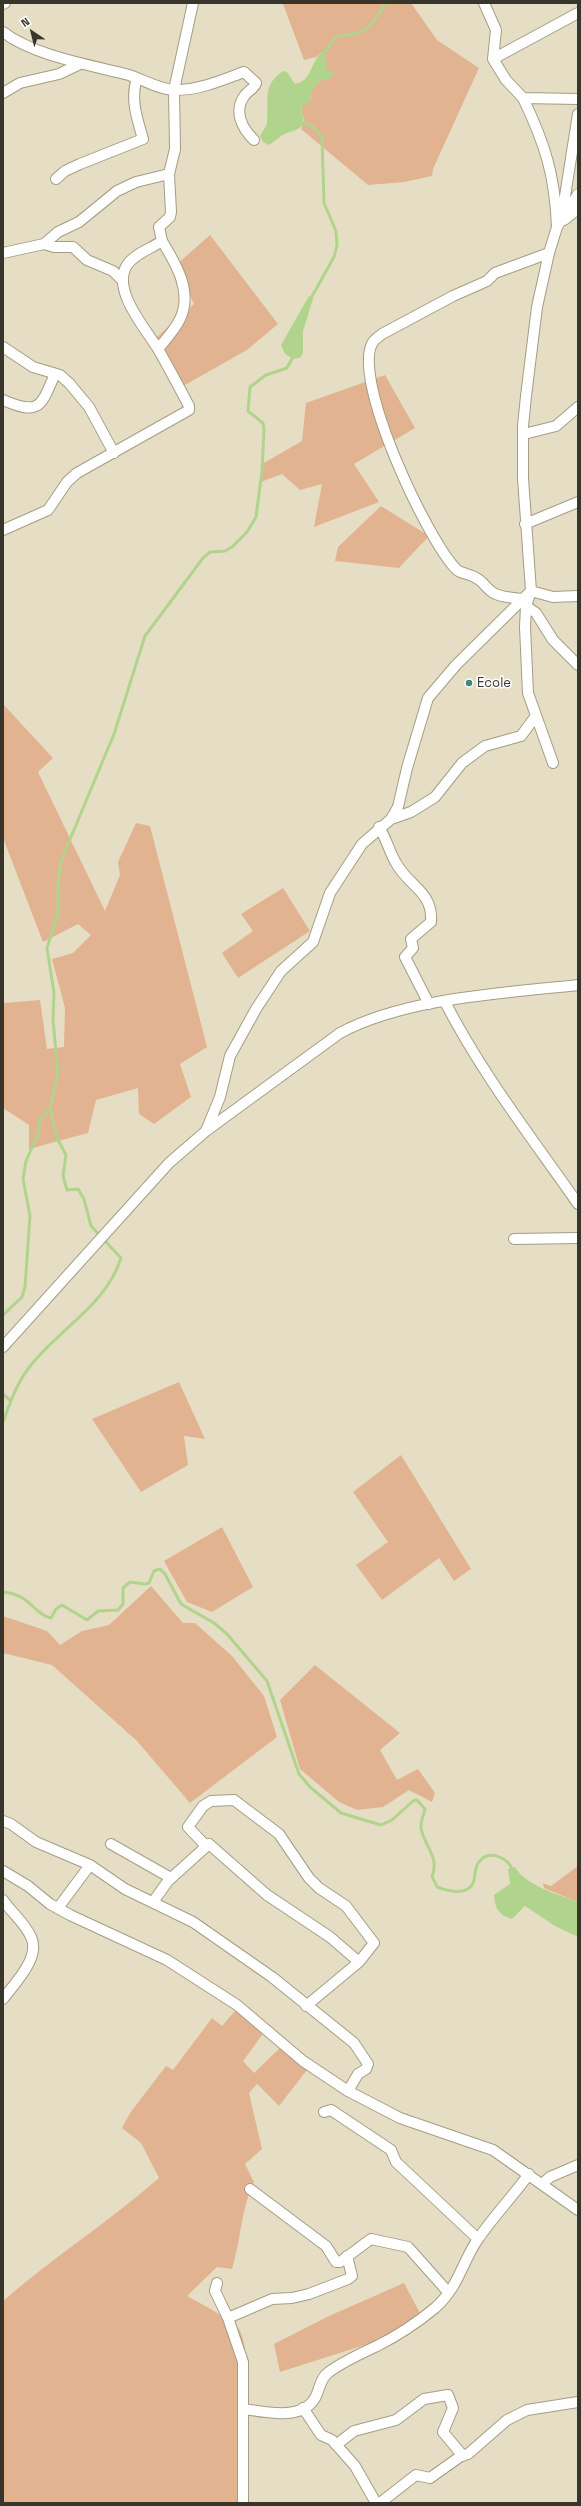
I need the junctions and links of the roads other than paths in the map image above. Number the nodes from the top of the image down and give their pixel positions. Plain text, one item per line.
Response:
1 (193, 3) edge
2 (484, 3) edge
3 (578, 13) edge
4 (3, 32) edge
5 (493, 59) junction
6 (80, 64) junction
7 (137, 78) junction
8 (174, 90) junction
9 (3, 93) edge
10 (523, 98) junction
11 (578, 99) edge
12 (578, 114) edge
13 (254, 140) dead end
14 (169, 174) junction
15 (56, 179) dead end
16 (578, 194) edge
17 (578, 209) edge
18 (559, 223) junction
19 (162, 241) junction
20 (44, 244) junction
21 (3, 253) edge
22 (549, 253) junction
23 (122, 280) junction
24 (3, 347) edge
25 (158, 349) junction
26 (55, 374) junction
27 (3, 400) edge
28 (578, 407) edge
29 (524, 434) junction
30 (114, 453) junction
31 (578, 502) edge
32 (525, 524) junction
33 (3, 530) edge
34 (530, 591) junction
35 (578, 596) edge
36 (524, 602) junction
37 (578, 665) edge
38 (535, 717) junction
39 (553, 764) dead end
40 (391, 819) junction
41 (379, 827) junction
42 (578, 985) edge
43 (445, 1002) junction
44 (429, 1004) junction
45 (206, 1132) junction
46 (578, 1204) edge
47 (578, 1238) edge
48 (514, 1239) dead end
49 (3, 1347) edge
50 (3, 1821) edge
51 (111, 1844) dead end
52 (205, 1845) junction
53 (90, 1865) junction
54 (3, 1872) edge
55 (172, 1878) junction
56 (3, 1900) edge
57 (153, 1902) junction
58 (58, 1908) junction
59 (359, 1962) junction
60 (3, 1999) edge
61 (306, 2006) junction
62 (348, 2091) junction
63 (324, 2112) dead end
64 (578, 2165) edge
65 (529, 2174) junction
66 (542, 2184) junction
67 (250, 2189) dead end
68 (578, 2210) edge
69 (478, 2239) junction
70 (347, 2256) junction
71 (217, 2283) dead end
72 (448, 2292) junction
73 (228, 2318) junction
74 (578, 2402) edge
75 (244, 2408) junction
76 (302, 2408) junction
77 (336, 2445) junction
78 (463, 2456) junction
79 (243, 2503) edge
80 (376, 2503) edge
81 (380, 2503) edge

1 - 8 street
2 - 5 street
3 - 5 street
4 - 6 street
5 - 10 street
6 - 7 street
6 - 9 street
7 - 8 street
7 - 15 street
8 - 13 street
8 - 14 street
10 - 11 street
10 - 18 street
12 - 18 street
14 - 19 street
14 - 20 street
16 - 18 street
17 - 18 street
18 - 22 street
19 - 23 street
19 - 25 street
20 - 21 street
20 - 23 street
22 - 29 street
22 - 36 street
23 - 25 street
24 - 26 street
25 - 30 street
26 - 27 street
26 - 30 street
28 - 29 street
29 - 32 street
30 - 33 street
31 - 32 street
32 - 34 street
34 - 35 street
34 - 36 street
36 - 37 street
36 - 38 street
36 - 40 street
38 - 39 street
38 - 40 street
40 - 41 street
41 - 44 street
41 - 45 street
42 - 43 street
43 - 44 street
43 - 46 street
44 - 45 street
45 - 49 street
47 - 48 street
50 - 53 street
51 - 55 street
52 - 55 street
52 - 59 street
52 - 59 street
53 - 57 street
53 - 58 street
54 - 58 street
55 - 57 street
56 - 60 street
57 - 61 street
58 - 62 street
59 - 61 street
61 - 62 street
62 - 65 street
63 - 69 street
64 - 66 street
65 - 66 street
65 - 69 street
66 - 68 street
67 - 70 street
69 - 72 street
70 - 72 street
70 - 73 street
71 - 73 street
72 - 76 street
73 - 75 street
74 - 78 street
75 - 76 street
75 - 79 street
76 - 77 street
77 - 78 street
77 - 80 street
78 - 81 street

